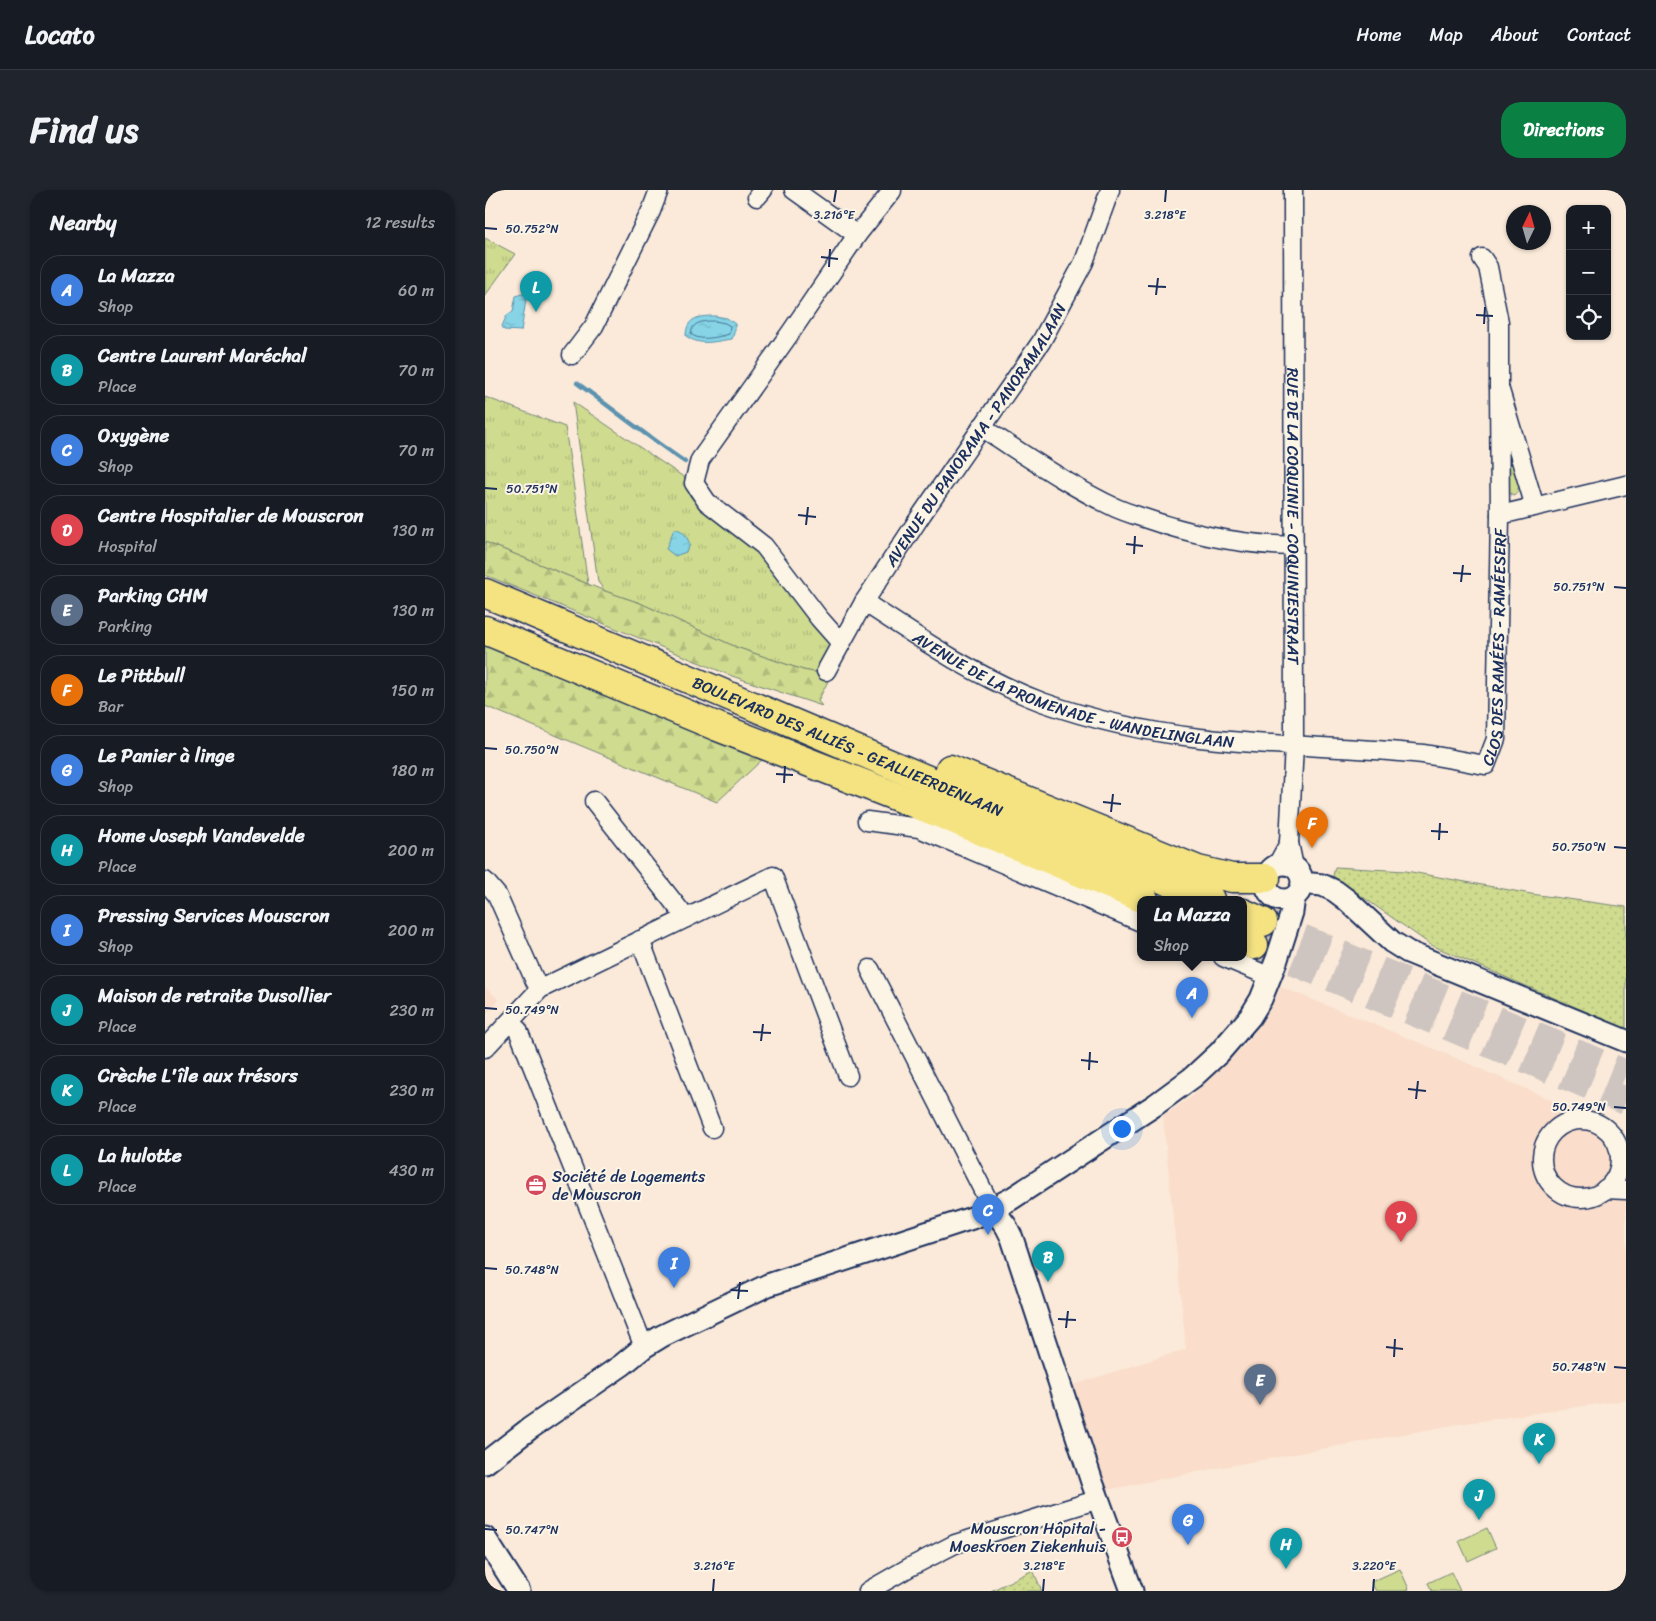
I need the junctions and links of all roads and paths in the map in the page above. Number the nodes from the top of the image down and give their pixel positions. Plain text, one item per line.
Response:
1 (659, 190) edge
2 (794, 190) edge
3 (1110, 190) edge
4 (1293, 190) edge
5 (891, 191) dead end
6 (857, 235) junction
7 (1482, 258) dead end
8 (572, 355) dead end
9 (1499, 386) junction
10 (981, 427) junction
11 (1626, 485) edge
12 (1535, 507) junction
13 (1500, 515) junction
14 (1294, 546) junction
15 (485, 593) edge
16 (864, 602) junction
17 (485, 630) edge
18 (841, 643) junction
19 (827, 671) dead end
20 (771, 713) junction
21 (1294, 745) junction
22 (594, 801) dead end
23 (867, 821) dead end
24 (485, 881) edge
25 (1285, 882) junction
26 (1137, 896) edge
27 (1203, 896) edge
28 (686, 918) junction
29 (1137, 920) edge
30 (1258, 929) edge
31 (640, 940) junction
32 (1233, 961) edge
33 (870, 969) dead end
34 (1271, 977) junction
35 (540, 989) junction
36 (510, 1023) junction
37 (1626, 1041) edge
38 (485, 1048) edge
39 (848, 1076) dead end
40 (712, 1128) dead end
41 (1619, 1137) edge
42 (1605, 1189) junction
43 (1626, 1190) edge
44 (992, 1208) junction
45 (644, 1347) junction
46 (485, 1463) edge
47 (1099, 1500) junction
48 (485, 1538) edge
49 (519, 1591) edge
50 (868, 1591) edge
51 (1132, 1591) edge

1 - 8 street
2 - 6 street
3 - 10 street, AVENUE DU PANORAMA - PANORAMALAAN
4 - 14 street, RUE DE LA COQUINIE - COQUINIESTRAAT
5 - 6 street
6 - 18 street
7 - 9 street, CLOS DES RAMÉES - RAMÉESERF
9 - 12 street, CLOS DES RAMÉES - RAMÉESERF
9 - 13 street, CLOS DES RAMÉES - RAMÉESERF
10 - 14 street
10 - 16 street, AVENUE DU PANORAMA - PANORAMALAAN
11 - 12 street, CLOS DES RAMÉES - RAMÉESERF
12 - 13 street, CLOS DES RAMÉES - RAMÉESERF
13 - 21 street, CLOS DES RAMÉES - RAMÉESERF
14 - 21 street, RUE DE LA COQUINIE - COQUINIESTRAAT
15 - 20 highway, BOULEVARD DES ALLIÉS - GEALLIEERDENLAAN
16 - 18 street, AVENUE DU PANORAMA - PANORAMALAAN
16 - 21 street, AVENUE DE LA PROMENADE - WANDELINGLAAN
17 - 26 highway, BOULEVARD DES ALLIÉS - GEALLIEERDENLAAN
18 - 19 street, AVENUE DU PANORAMA - PANORAMALAAN
20 - 25 highway
20 - 27 highway, BOULEVARD DES ALLIÉS - GEALLIEERDENLAAN
21 - 25 street, RUE DE LA COQUINIE - COQUINIESTRAAT
22 - 28 street
23 - 29 street
24 - 35 street
25 - 30 street, RUE DE LA COQUINIE - COQUINIESTRAAT
25 - 37 street
28 - 31 street
28 - 39 street
30 - 34 street, RUE DE LA COQUINIE - COQUINIESTRAAT
31 - 35 street
31 - 40 street
32 - 34 street
33 - 44 street
34 - 44 street, RUE DE LA COQUINIE - COQUINIESTRAAT
35 - 36 street
36 - 38 street
36 - 45 street
41 - 42 street
41 - 42 street
42 - 43 street
44 - 45 street, RUE DE LA COQUINIE - COQUINIESTRAAT
44 - 47 street
45 - 46 street, RUE DE LA COQUINIE - COQUINIESTRAAT
47 - 50 street
47 - 51 street
48 - 49 street

